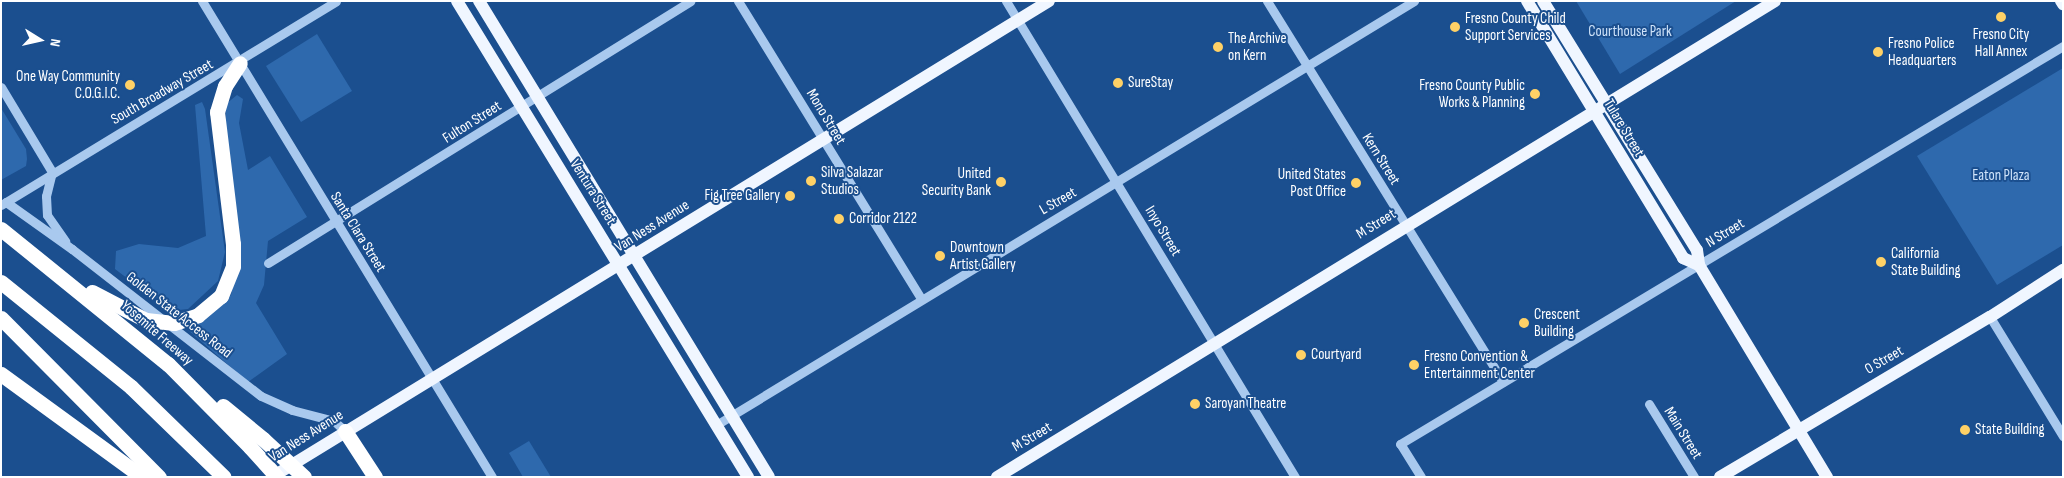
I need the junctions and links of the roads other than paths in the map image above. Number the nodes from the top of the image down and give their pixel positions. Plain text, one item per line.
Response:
1 (202, 1) edge
2 (336, 1) edge
3 (457, 1) edge
4 (479, 1) edge
5 (690, 1) edge
6 (738, 1) edge
7 (1006, 1) edge
8 (1049, 1) edge
9 (1267, 1) edge
10 (1414, 1) edge
11 (1527, 1) edge
12 (1543, 1) edge
13 (1774, 1) edge
14 (1017, 20) junction
15 (2063, 46) edge
16 (240, 63) junction
17 (1308, 66) junction
18 (1, 87) edge
19 (538, 96) junction
20 (1606, 102) junction
21 (522, 107) junction
22 (1593, 110) junction
23 (824, 140) junction
24 (52, 172) junction
25 (1117, 183) junction
26 (4, 204) edge
27 (335, 222) junction
28 (1405, 224) junction
29 (1, 229) edge
30 (72, 249) junction
31 (636, 255) junction
32 (268, 263) dead end
33 (1699, 265) junction
34 (620, 266) junction
35 (2063, 270) edge
36 (54, 274) junction
37 (1, 282) edge
38 (921, 298) junction
39 (1990, 317) junction
40 (1, 318) edge
41 (1215, 343) junction
42 (1, 374) edge
43 (432, 376) junction
44 (1503, 382) junction
45 (1649, 404) dead end
46 (730, 416) junction
47 (716, 425) junction
48 (1797, 429) junction
49 (345, 431) junction
50 (2063, 436) edge
51 (257, 443) junction
52 (220, 473) edge
53 (142, 477) edge
54 (159, 477) edge
55 (272, 477) edge
56 (277, 477) edge
57 (304, 477) edge
58 (375, 477) edge
59 (492, 477) edge
60 (748, 477) edge
61 (769, 477) edge
62 (997, 477) edge
63 (1295, 477) edge
64 (1421, 477) edge
65 (1694, 477) edge
66 (1720, 477) edge
67 (1827, 477) edge

1 - 16 street, Santa Clara Street
2 - 16 street, South Broadway Street
3 - 21 main road, Ventura Street
4 - 19 main road, Ventura Street
5 - 19 street, Fulton Street
6 - 23 street, Mono Street
7 - 14 street, Inyo Street
8 - 14 main road, Van Ness Avenue
9 - 17 street, Kern Street
10 - 17 street, L Street
11 - 22 main road, Tulare Street
12 - 20 main road, Tulare Street
13 - 20 main road, M Street
14 - 23 main road, Van Ness Avenue
14 - 25 street, Inyo Street
15 - 33 street, N Street
16 - 24 street, South Broadway Street
16 - 27 street, Santa Clara Street
16 - 36 highway, bridge
17 - 25 street, L Street
17 - 28 street, Kern Street
18 - 24 street
19 - 21 street, Fulton Street
19 - 31 main road, Ventura Street
20 - 22 main road, M Street
20 - 33 main road, Tulare Street
21 - 27 street, Fulton Street
21 - 34 main road, Ventura Street
22 - 28 main road, M Street
22 - 33 main road, Tulare Street
23 - 31 main road, Van Ness Avenue
23 - 38 street, Mono Street
24 - 26 street, South Broadway Street
24 - 30 street
25 - 38 street, L Street
25 - 41 street, Inyo Street
26 - 30 street, Golden State Access Road
27 - 32 street, Fulton Street
27 - 43 street, Santa Clara Street
28 - 41 main road, M Street
28 - 44 street, Kern Street
29 - 36 highway, Yosemite Freeway
30 - 49 street, Golden State Access Road
31 - 34 main road, Van Ness Avenue
31 - 46 main road, Ventura Street
33 - 44 street, N Street
33 - 48 main road, Tulare Street
34 - 43 main road, Van Ness Avenue
34 - 47 main road, Ventura Street
35 - 39 main road, O Street
36 - 51 highway, Yosemite Freeway
37 - 52 highway
38 - 46 street, L Street
39 - 48 main road, O Street
39 - 50 street
40 - 54 highway
41 - 62 main road, M Street
41 - 63 street, Inyo Street
42 - 53 highway
43 - 49 main road, Van Ness Avenue
43 - 59 street, Santa Clara Street
44 - 64 street, N Street
45 - 65 street, Main Street
46 - 47 street, L Street
46 - 61 main road, Ventura Street
47 - 60 main road, Ventura Street
48 - 66 main road, O Street
48 - 67 main road, Tulare Street
49 - 55 main road, Van Ness Avenue
49 - 58 highway
51 - 56 highway, bridge
51 - 57 highway, bridge

